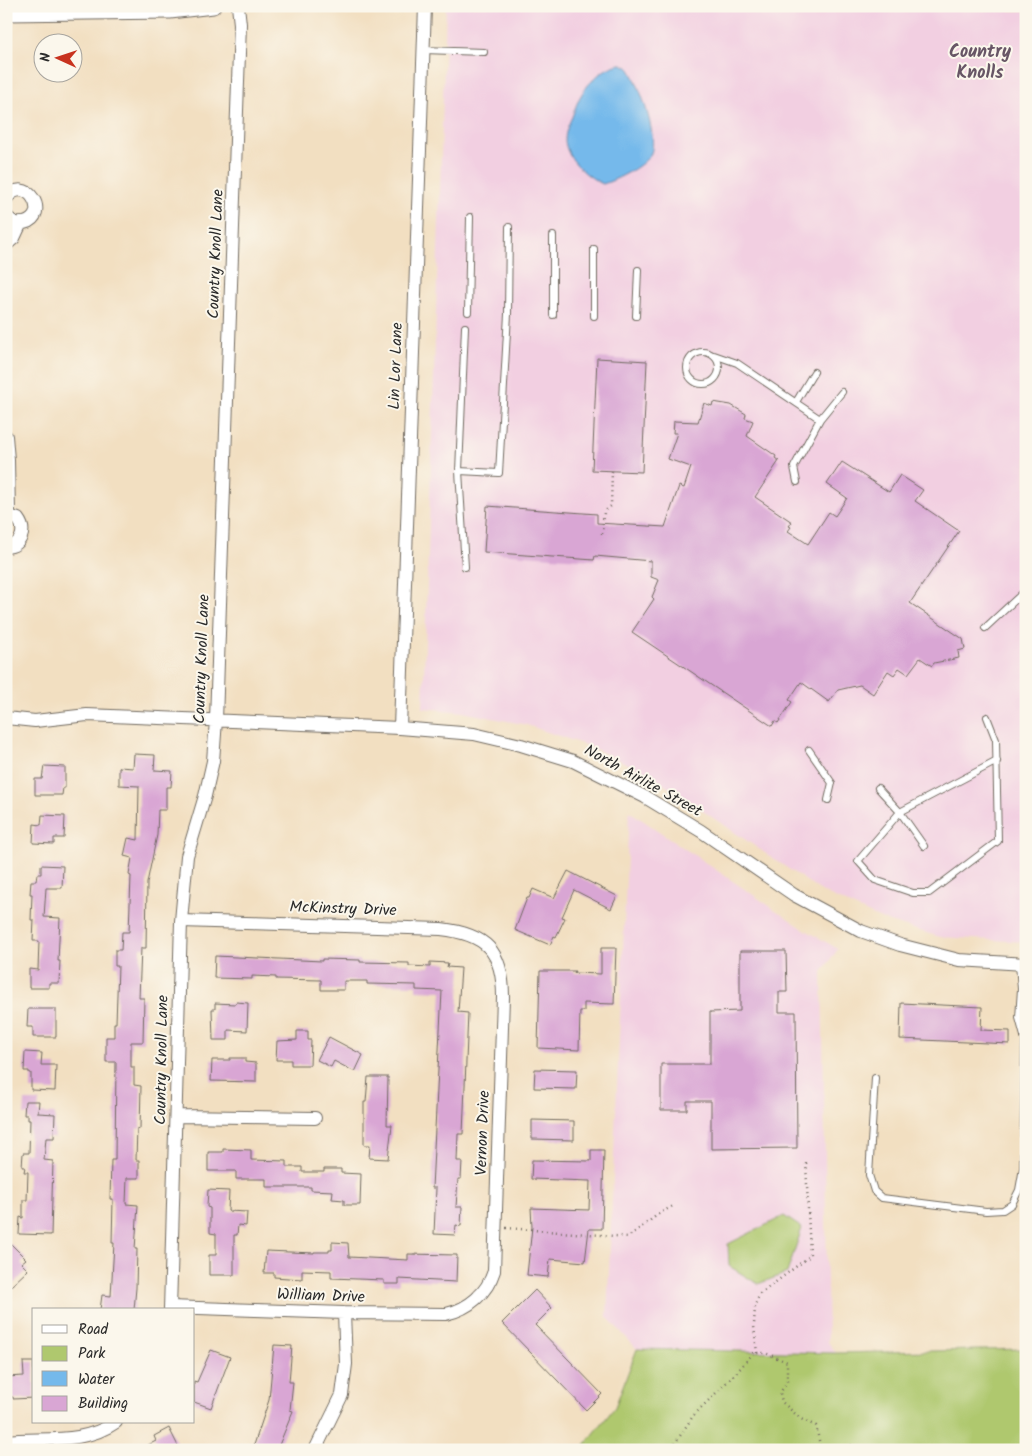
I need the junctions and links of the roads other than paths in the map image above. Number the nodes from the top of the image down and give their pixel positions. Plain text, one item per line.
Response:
1 (212, 6) edge
2 (238, 6) edge
3 (425, 6) edge
4 (6, 13) edge
5 (422, 50) junction
6 (484, 52) dead end
7 (6, 199) edge
8 (6, 216) edge
9 (470, 217) dead end
10 (21, 223) junction
11 (509, 227) dead end
12 (553, 236) dead end
13 (6, 245) edge
14 (594, 249) dead end
15 (638, 270) dead end
16 (468, 312) dead end
17 (553, 315) dead end
18 (594, 316) dead end
19 (636, 316) dead end
20 (466, 327) dead end
21 (714, 355) junction
22 (814, 372) dead end
23 (842, 392) dead end
24 (796, 402) junction
25 (820, 419) junction
26 (6, 436) edge
27 (460, 471) junction
28 (797, 482) dead end
29 (7, 515) edge
30 (6, 547) edge
31 (465, 567) dead end
32 (1026, 590) edge
33 (985, 628) dead end
34 (987, 717) dead end
35 (6, 718) edge
36 (216, 720) junction
37 (400, 728) junction
38 (809, 750) dead end
39 (997, 760) junction
40 (878, 788) dead end
41 (828, 800) dead end
42 (900, 812) junction
43 (924, 846) dead end
44 (181, 921) junction
45 (495, 956) joint
46 (1022, 964) edge
47 (875, 1078) dead end
48 (177, 1116) junction
49 (315, 1118) dead end
50 (469, 1304) joint
51 (170, 1308) edge
52 (195, 1309) edge
53 (344, 1313) junction
54 (112, 1424) edge
55 (6, 1441) edge
56 (315, 1450) edge

1 - 4 street
2 - 36 street, Country Knoll Lane
3 - 5 street, Lin Lor Lane
5 - 6 lane
5 - 37 street, Lin Lor Lane
7 - 10 street
8 - 10 street
9 - 16 lane
10 - 13 street
11 - 27 lane
12 - 17 lane
14 - 18 lane
15 - 19 lane
20 - 27 lane
21 - 21 lane
21 - 24 lane
22 - 24 lane
23 - 25 lane
24 - 25 lane
25 - 28 lane
26 - 29 street
27 - 31 lane
29 - 30 street
32 - 33 lane
34 - 39 lane
35 - 36 street, North Airlite Street
36 - 37 street, North Airlite Street
36 - 44 street, Country Knoll Lane
37 - 46 street, North Airlite Street
38 - 41 lane
39 - 42 lane
39 - 42 lane
40 - 42 lane
42 - 43 lane
44 - 45 street, McKinstry Drive
44 - 48 street, Country Knoll Lane
45 - 50 street, Vernon Drive
46 - 47 lane
48 - 49 street
48 - 51 street, Country Knoll Lane
50 - 53 street, William Drive
52 - 53 street, William Drive
53 - 56 street
54 - 55 street

